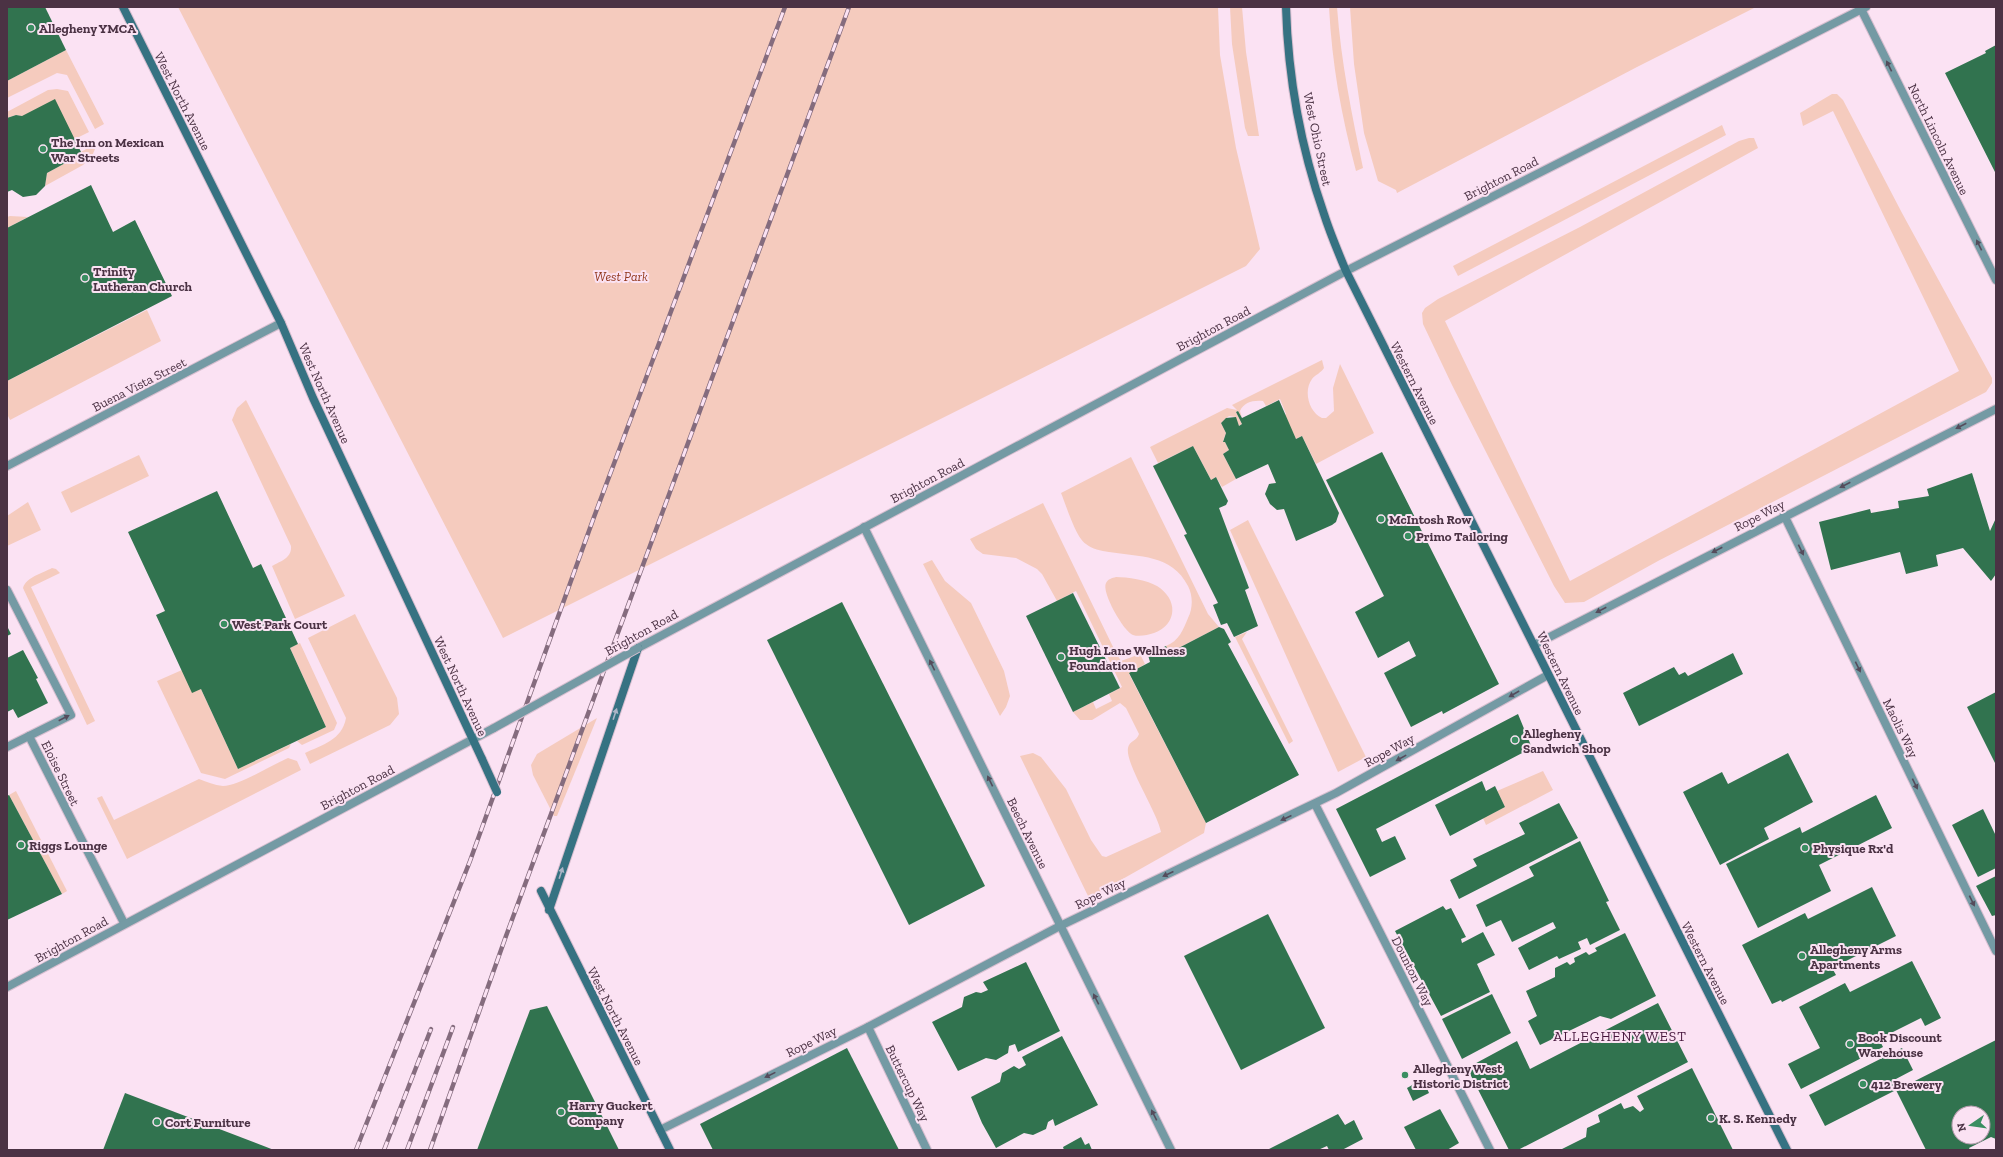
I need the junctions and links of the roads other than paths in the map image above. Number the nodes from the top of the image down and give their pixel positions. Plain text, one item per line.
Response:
1 (123, 7) edge
2 (1286, 7) edge
3 (1864, 8) edge
4 (1346, 271) junction
5 (1996, 280) edge
6 (281, 324) junction
7 (1996, 409) edge
8 (7, 466) edge
9 (1784, 515) junction
10 (864, 527) junction
11 (7, 590) edge
12 (1534, 644) junction
13 (638, 648) junction
14 (1548, 675) junction
15 (29, 736) junction
16 (474, 739) junction
17 (7, 747) edge
18 (497, 792) dead end
19 (1315, 804) junction
20 (541, 891) dead end
21 (549, 910) junction
22 (124, 924) junction
23 (1060, 926) junction
24 (1996, 950) edge
25 (7, 987) edge
26 (868, 1027) junction
27 (660, 1130) junction
28 (670, 1150) edge
29 (927, 1150) edge
30 (1171, 1150) edge
31 (1490, 1150) edge
32 (1787, 1150) edge

1 - 6 main road, West North Avenue
2 - 4 main road, West Ohio Street
3 - 4 street, Brighton Road
5 -> 3 street, North Lincoln Avenue
4 - 10 street, Brighton Road
4 - 12 main road, Western Avenue
6 - 8 street, Buena Vista Street
6 - 16 main road, West North Avenue
7 -> 9 street, Rope Way
9 -> 12 street, Rope Way
9 -> 24 street, Maolis Way
10 - 13 street, Brighton Road
23 -> 10 street, Beech Avenue
15 -> 11 street, Eloise Street
12 - 14 main road, Western Avenue
13 - 16 street, Brighton Road, bridge
21 -> 13 main road
14 -> 19 street, Rope Way
14 - 32 main road, Western Avenue
15 - 17 street
15 - 22 street, Eloise Street
16 - 18 main road, West North Avenue, bridge
16 - 22 street, Brighton Road
19 -> 23 street, Rope Way
19 - 31 street, Dounton Way
20 - 21 main road, West North Avenue
21 - 27 main road, West North Avenue
22 - 25 street, Brighton Road
23 - 26 street, Rope Way
30 -> 23 street, Beech Avenue
26 -> 27 street, Rope Way
26 - 29 street, Buttercup Way
27 - 28 main road, West North Avenue

